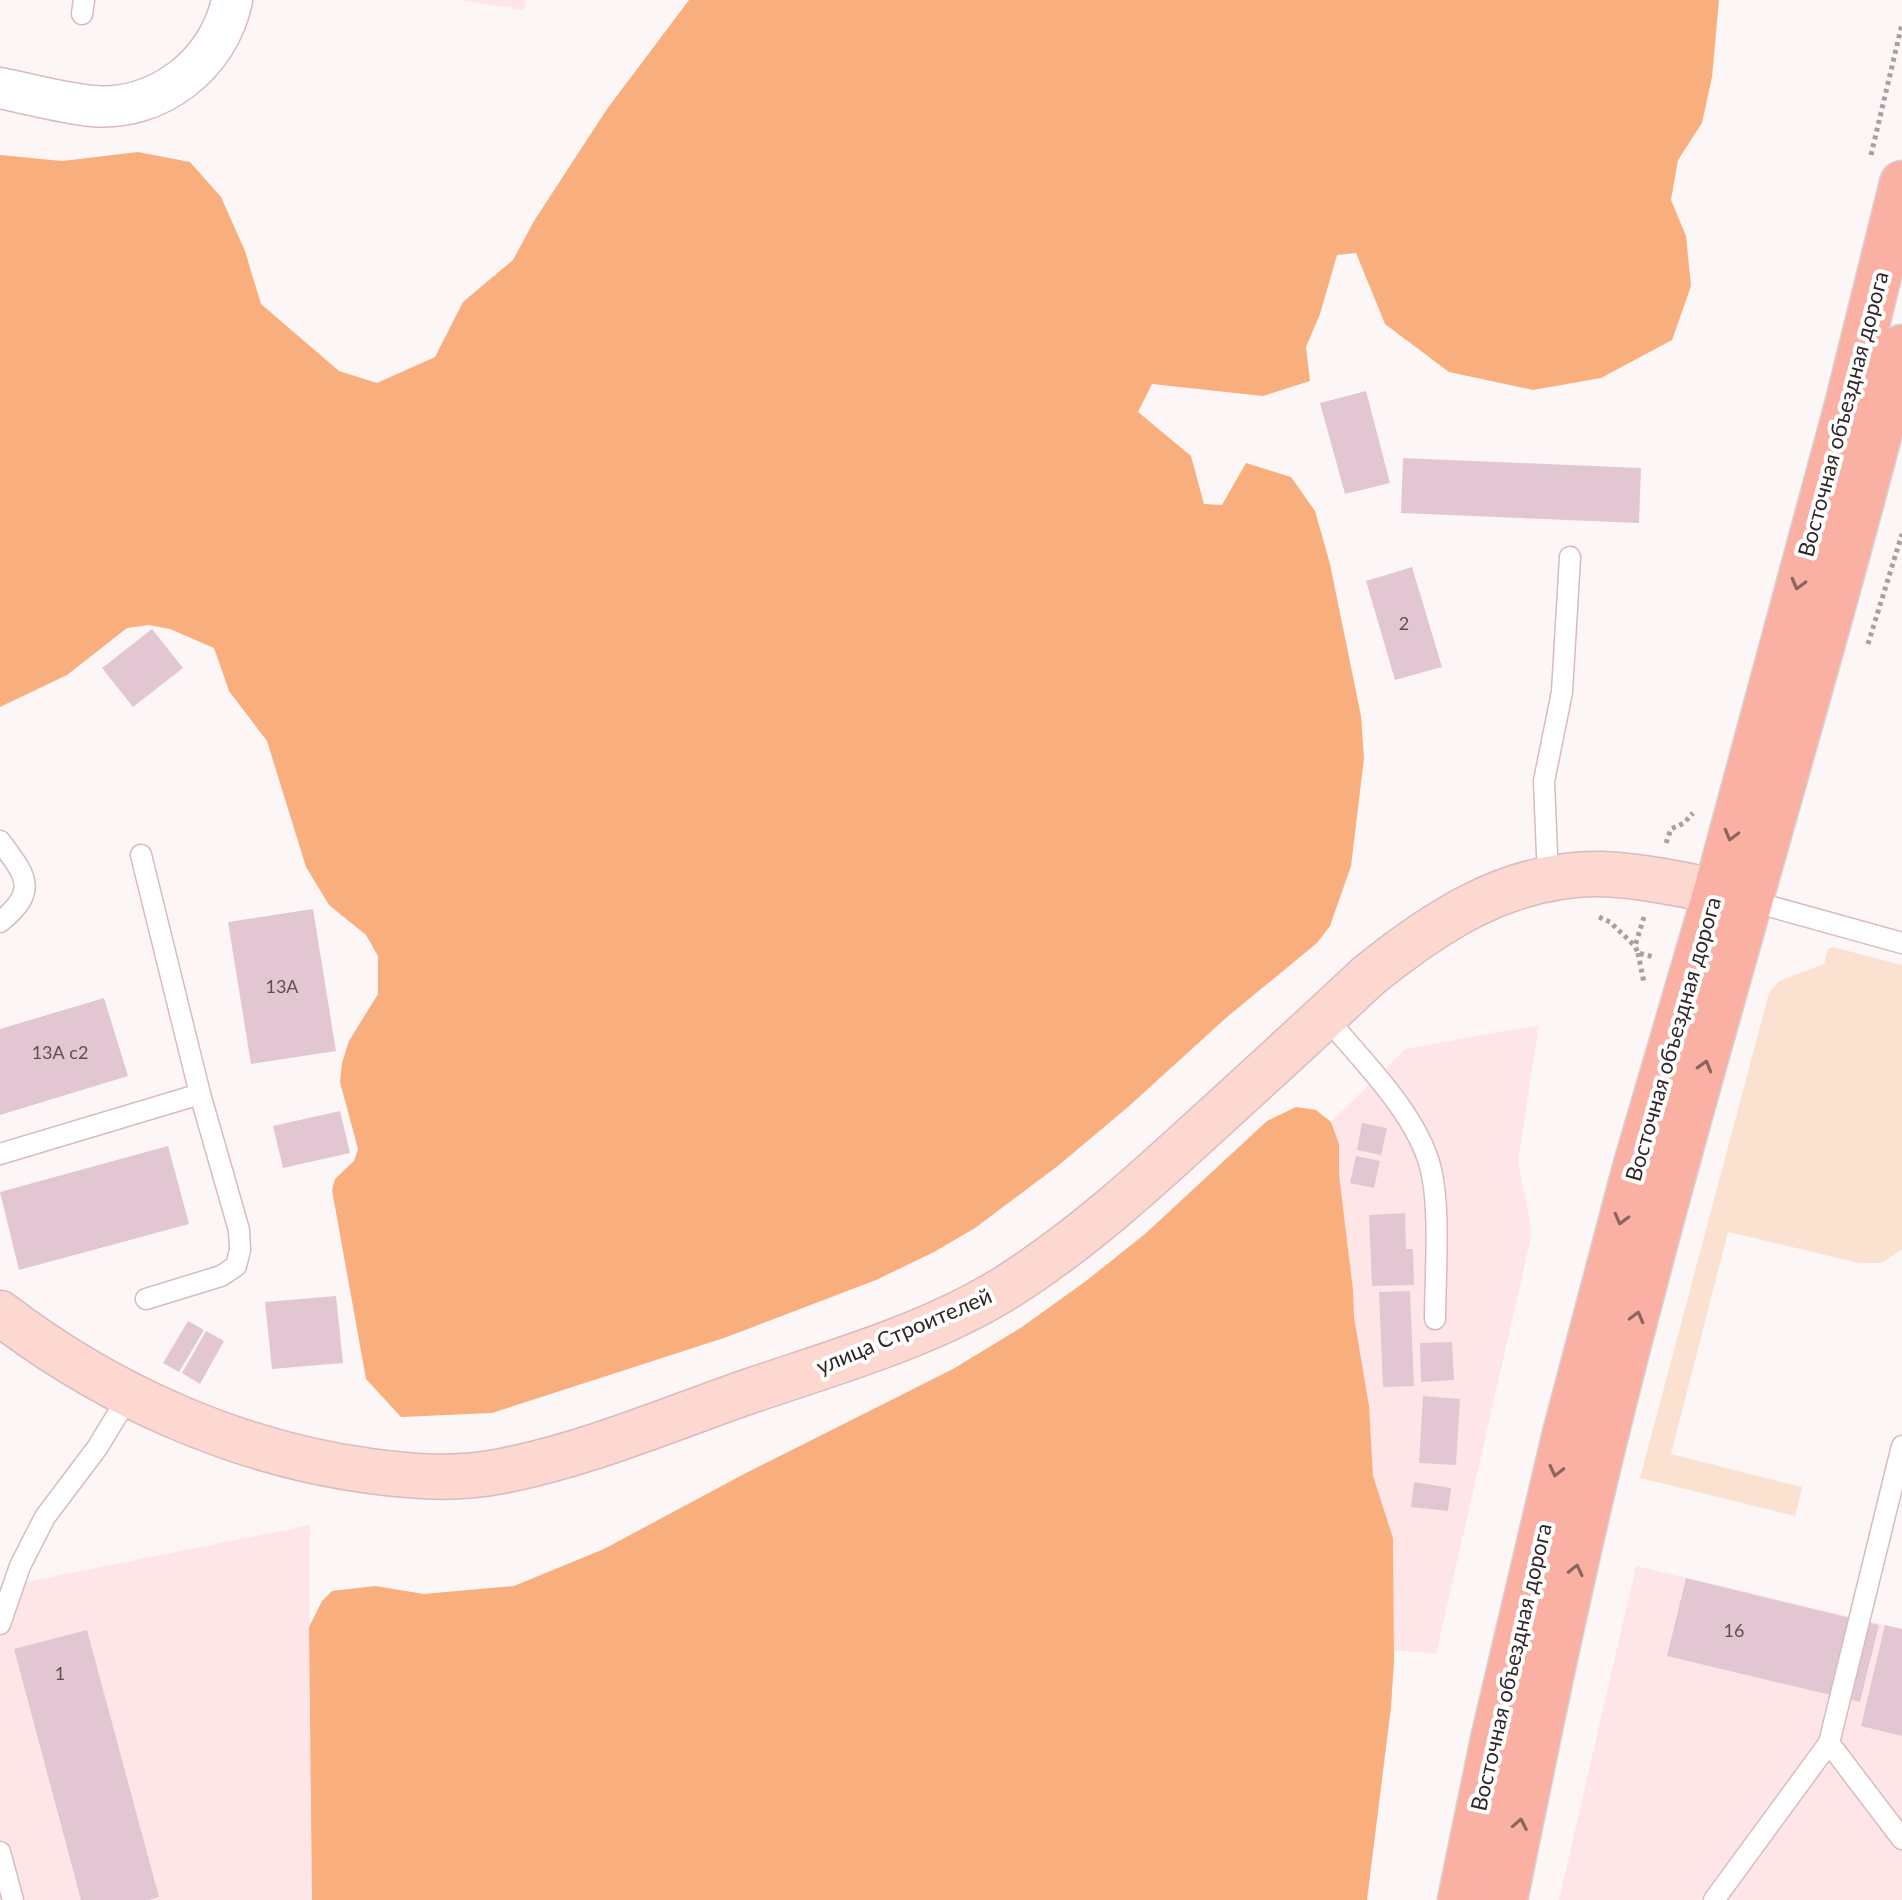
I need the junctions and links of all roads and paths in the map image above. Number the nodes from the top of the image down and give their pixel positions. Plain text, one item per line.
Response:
1 (232, 0) edge
2 (0, 88) edge
3 (1902, 183) edge
4 (1902, 347) edge
5 (1570, 557) dead end
6 (0, 841) edge
7 (141, 855) dead end
8 (1548, 879) junction
9 (1733, 896) junction
10 (1596, 915) dead end
11 (0, 922) edge
12 (1902, 943) edge
13 (1635, 946) dead end
14 (1325, 1016) junction
15 (200, 1094) junction
16 (0, 1154) edge
17 (146, 1299) dead end
18 (0, 1313) edge
19 (1435, 1319) dead end
20 (130, 1394) junction
21 (1902, 1446) edge
22 (0, 1624) edge
23 (1829, 1743) junction
24 (1902, 1839) edge
25 (0, 1852) edge
26 (13, 1900) edge
27 (1460, 1900) edge
28 (1505, 1900) edge
29 (1714, 1900) edge

1 - 2 street
3 -> 9 main road, Восточная объездная дорога
4 - 9 main road, Восточная объездная дорога
5 - 8 lane
6 - 11 lane
7 - 15 lane
8 - 9 main road, улица Строителей
8 - 14 main road, улица Строителей
9 - 12 lane
9 -> 27 main road, Восточная объездная дорога
28 -> 9 main road, Восточная объездная дорога
10 - 13 path
14 - 19 lane
14 - 20 main road, улица Строителей
15 - 16 lane
15 - 17 lane
18 - 20 main road, улица Строителей
20 - 22 lane
21 - 23 lane
23 - 24 lane
23 - 29 lane
25 - 26 lane

